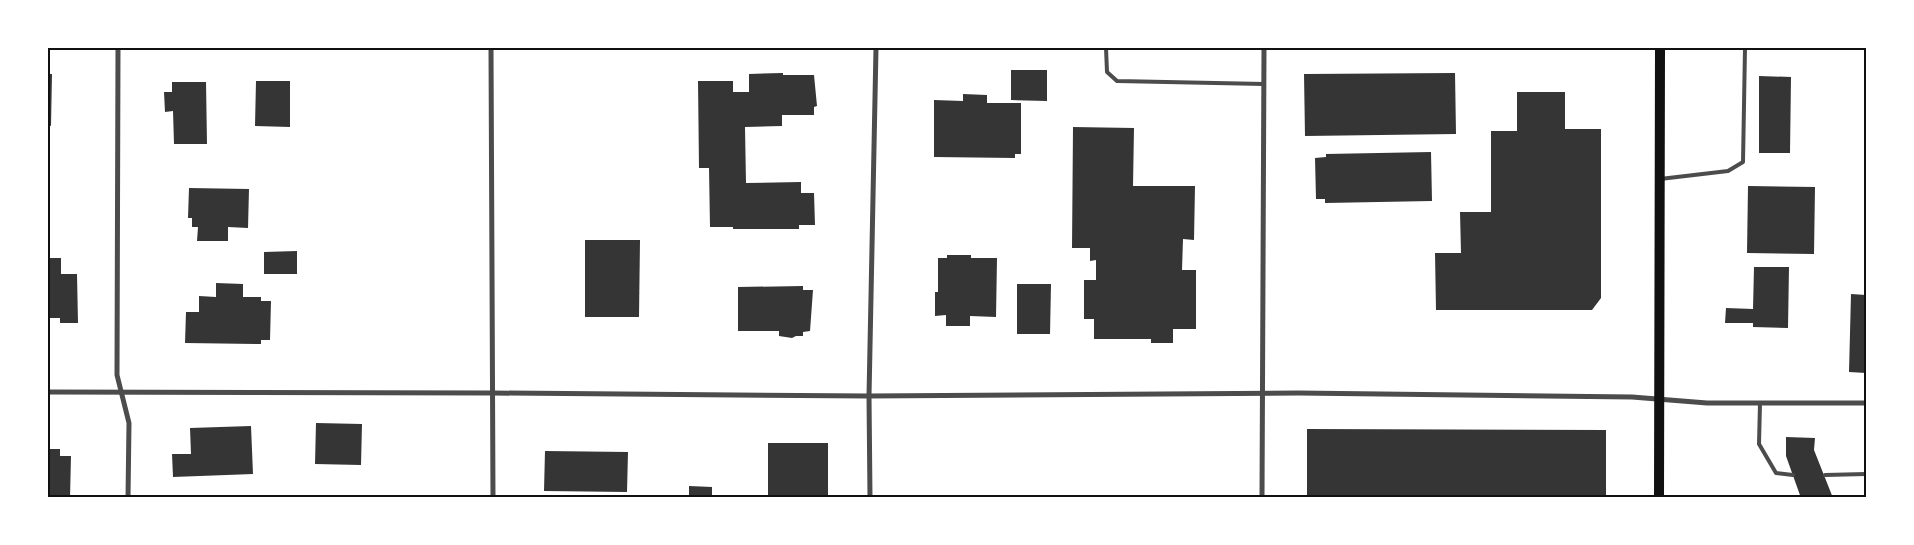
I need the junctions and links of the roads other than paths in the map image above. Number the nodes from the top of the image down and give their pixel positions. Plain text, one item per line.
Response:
1 (118, 48) edge
2 (491, 48) edge
3 (876, 48) edge
4 (1106, 48) edge
5 (1264, 48) edge
6 (1660, 48) edge
7 (1745, 48) edge
8 (1264, 84) junction
9 (1660, 179) junction
10 (48, 392) edge
11 (122, 393) junction
12 (493, 393) junction
13 (1263, 393) junction
14 (870, 396) junction
15 (1660, 398) junction
16 (1760, 403) junction
17 (1866, 403) edge
18 (1824, 474) dead end
19 (1866, 474) edge
20 (1794, 475) dead end
21 (128, 498) edge
22 (493, 498) edge
23 (870, 498) edge
24 (1262, 498) edge
25 (1659, 498) edge

1 - 11 street
2 - 12 street
3 - 14 street
4 - 8 lane
5 - 8 street
6 - 9 main road
7 - 9 lane
8 - 13 street
9 - 15 main road
10 - 11 street
11 - 12 street
11 - 21 street
12 - 14 street
12 - 22 street
13 - 14 street
13 - 15 street
13 - 24 street
14 - 23 street
15 - 16 street
15 - 25 main road
16 - 17 street
16 - 20 lane
18 - 19 lane

